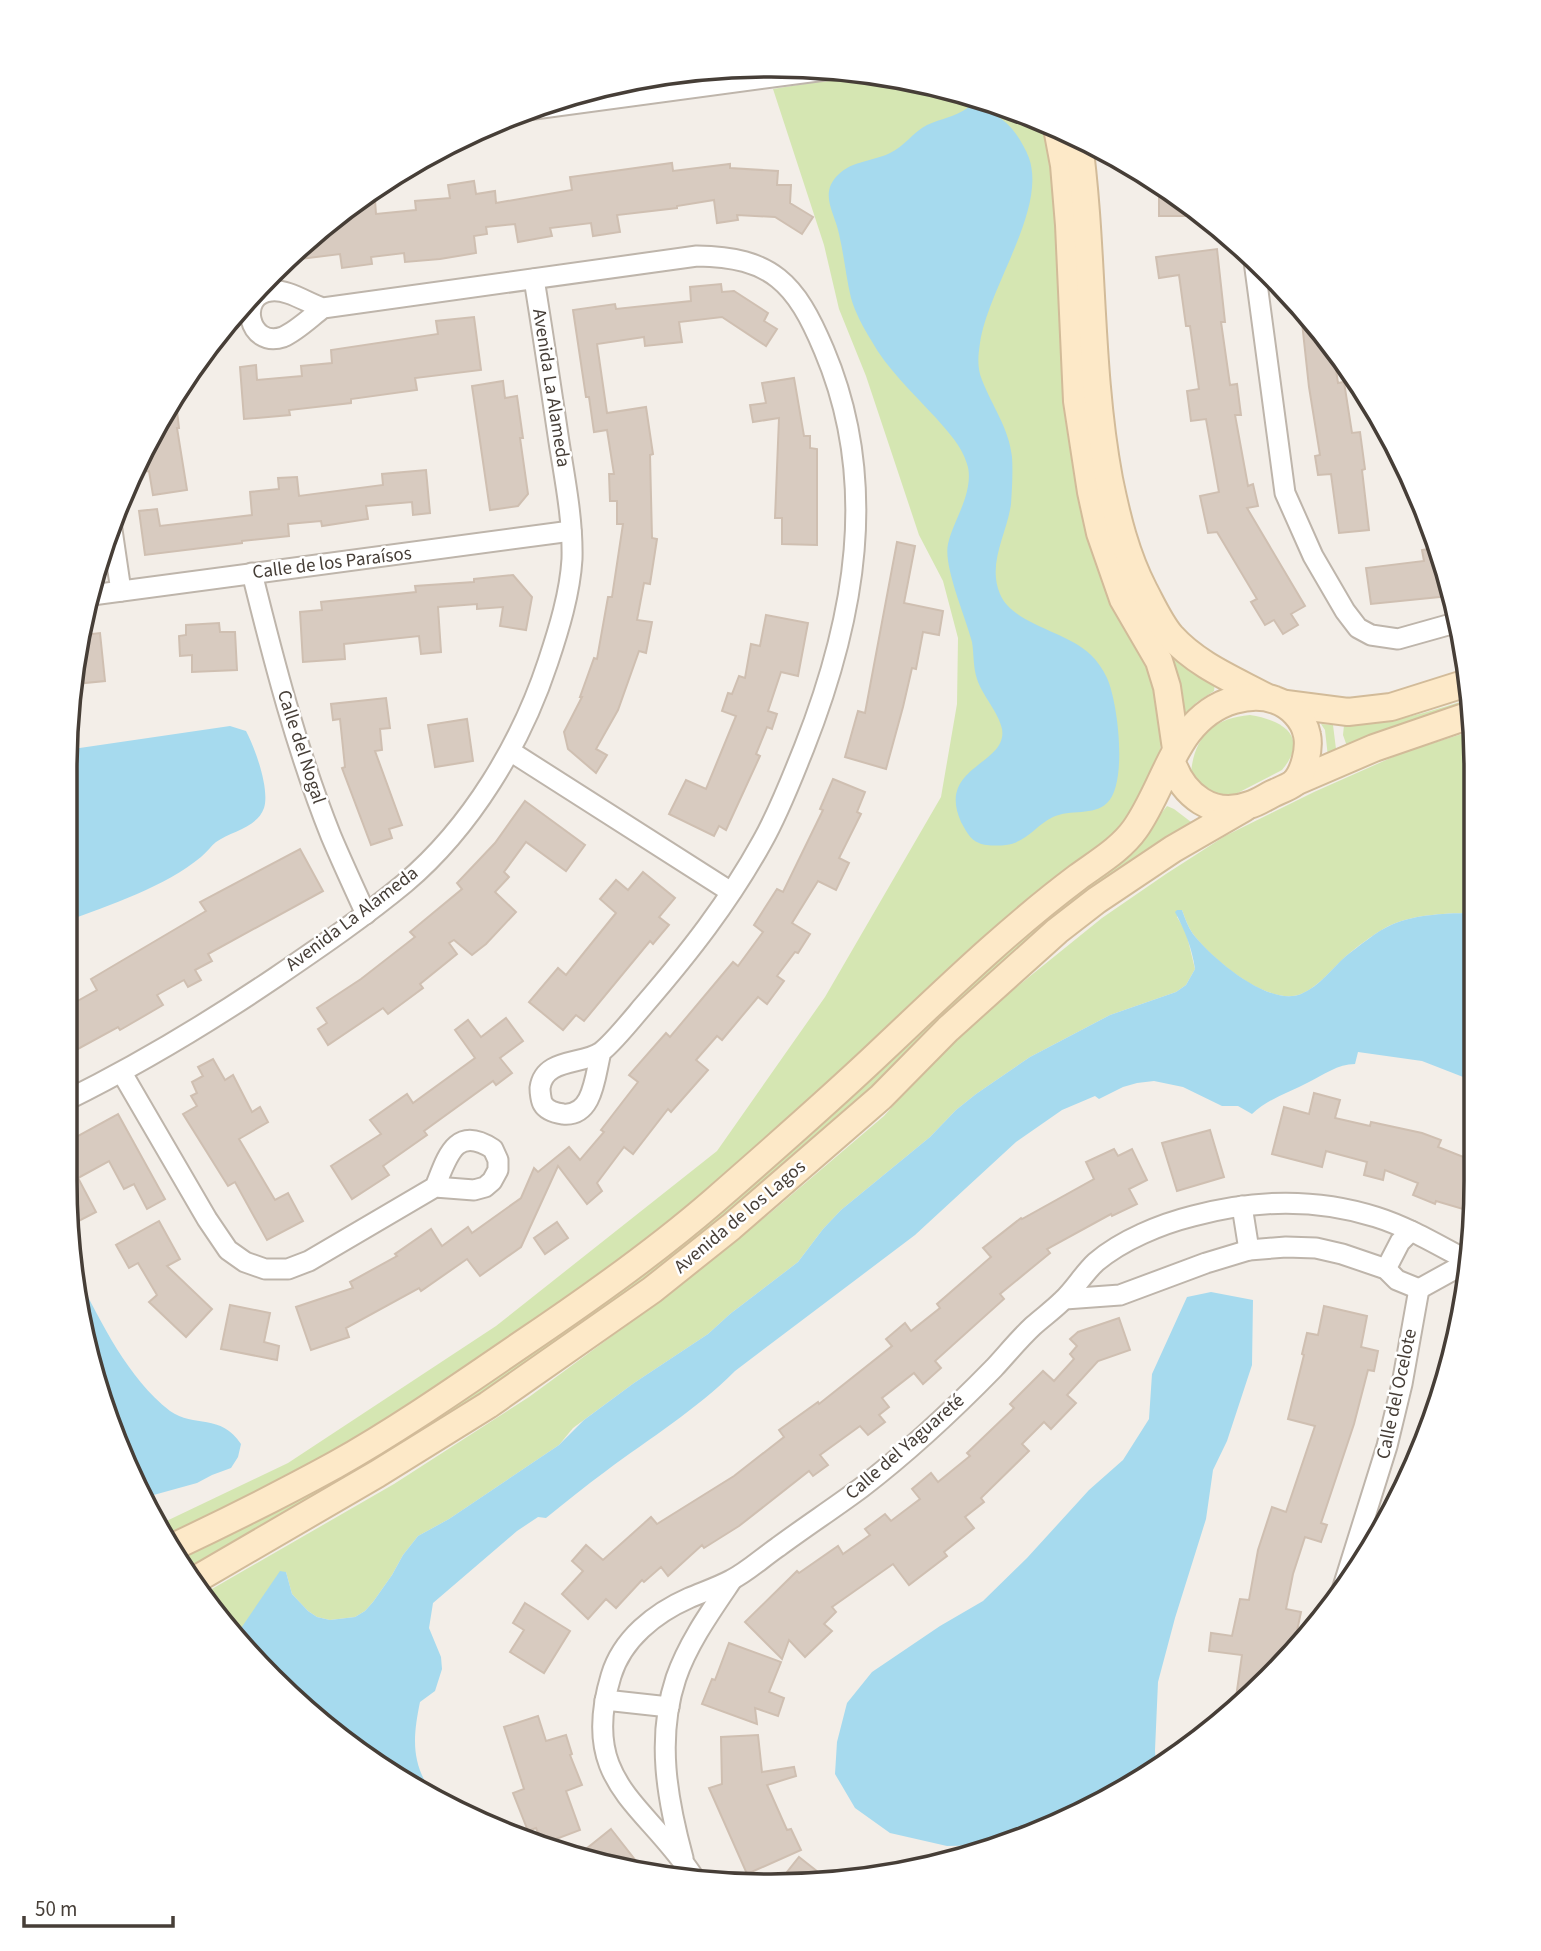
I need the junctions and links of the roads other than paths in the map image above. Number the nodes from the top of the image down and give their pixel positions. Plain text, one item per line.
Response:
1 (773, 77) edge
2 (588, 102) edge
3 (1059, 141) edge
4 (1080, 150) edge
5 (1256, 275) edge
6 (534, 279) junction
7 (323, 308) dead end
8 (571, 531) junction
9 (114, 547) edge
10 (252, 573) junction
11 (121, 591) junction
12 (100, 594) edge
13 (1448, 625) edge
14 (1459, 686) edge
15 (1275, 700) junction
16 (1462, 718) edge
17 (510, 751) junction
18 (1174, 756) junction
19 (1295, 782) junction
20 (1249, 806) junction
21 (731, 892) junction
22 (366, 914) junction
23 (601, 1052) dead end
24 (122, 1073) junction
25 (77, 1095) edge
26 (435, 1187) dead end
27 (1242, 1206) junction
28 (1411, 1231) junction
29 (1445, 1248) junction
30 (1250, 1250) junction
31 (1460, 1256) edge
32 (1386, 1269) junction
33 (1458, 1270) edge
34 (1447, 1273) junction
35 (1419, 1289) junction
36 (1065, 1299) junction
37 (208, 1531) junction
38 (176, 1536) edge
39 (180, 1544) edge
40 (1352, 1558) edge
41 (201, 1576) edge
42 (732, 1580) junction
43 (605, 1700) junction
44 (669, 1707) junction
45 (688, 1869) edge

1 - 2 street
3 - 18 street
4 - 15 street
5 - 13 street
6 - 7 street
6 - 8 street, Avenida La Alameda
6 - 21 street
8 - 10 street, Calle de los Paraísos
8 - 17 street, Avenida La Alameda
9 - 11 street
10 - 11 street, Calle de los Paraísos
10 - 22 street, Calle del Nogal
11 - 12 street, Calle de los Paraísos
14 - 15 street
15 - 18 street
15 - 19 street
16 - 19 street
17 - 21 street
17 - 22 street, Avenida La Alameda
18 - 20 street
18 - 37 street, Avenida de los Lagos
19 - 20 street
20 - 41 street, Avenida de los Lagos
21 - 23 street
22 - 24 street, Avenida La Alameda
24 - 25 street, Avenida La Alameda
24 - 26 street
27 - 28 street, Calle del Yaguareté
27 - 30 street
27 - 36 street, Calle del Yaguareté
28 - 29 street, Calle del Yaguareté
28 - 32 street
29 - 31 street, Calle del Yaguareté
29 - 34 street
30 - 32 street
30 - 36 street
32 - 35 street
33 - 34 street
34 - 35 street
35 - 40 street, Calle del Ocelote
36 - 42 street, Calle del Yaguareté
37 - 38 street
37 - 39 street, Avenida de los Lagos
42 - 43 street, Calle del Yaguareté
42 - 44 street, Calle del Yaguareté
43 - 44 street
43 - 45 street, Calle del Yaguareté
44 - 45 street, Calle del Yaguareté

